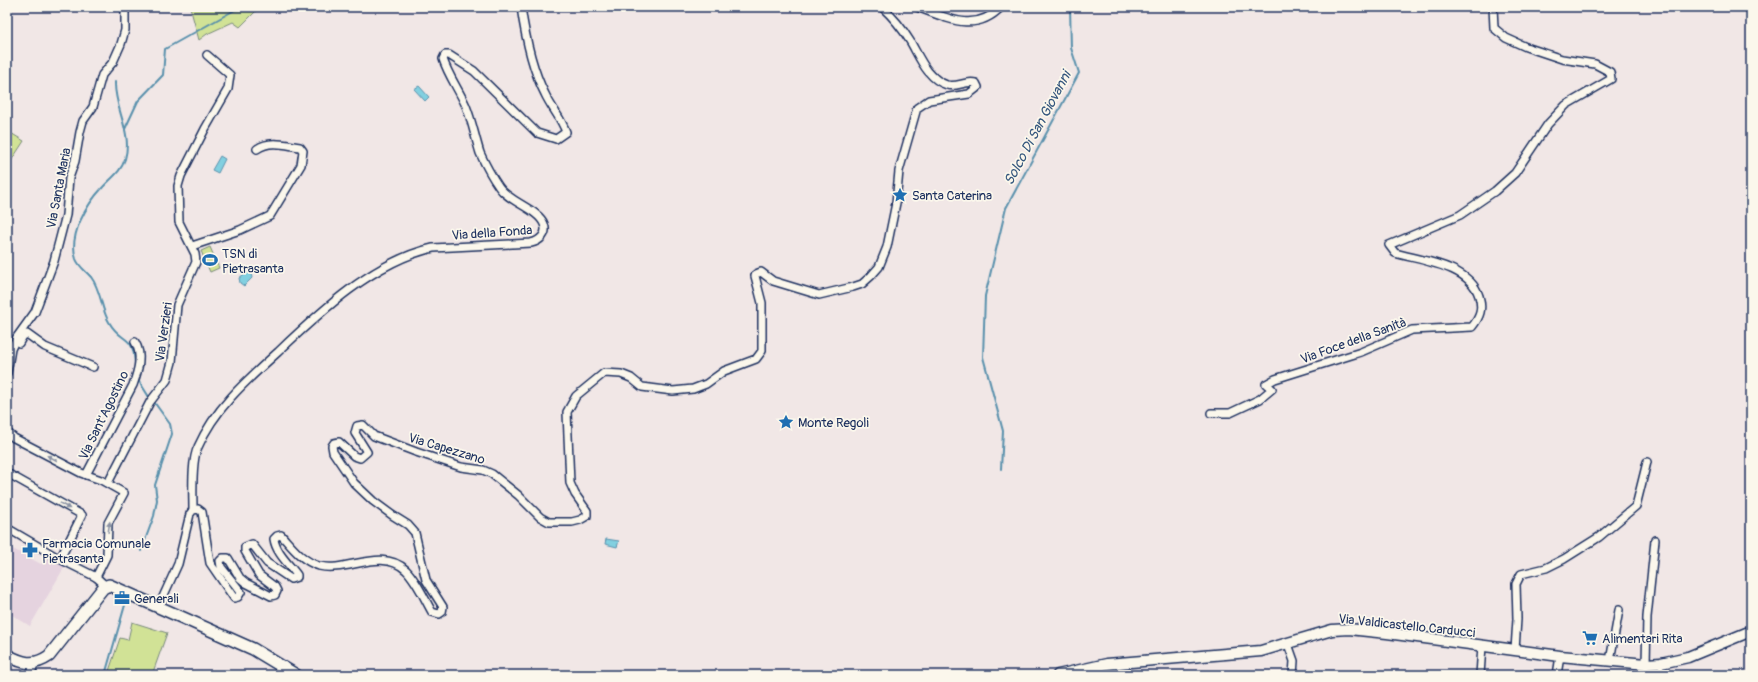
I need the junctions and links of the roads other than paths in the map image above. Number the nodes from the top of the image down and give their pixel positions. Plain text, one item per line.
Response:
1 (125, 7) edge
2 (521, 7) edge
3 (882, 7) edge
4 (918, 7) edge
5 (1001, 7) edge
6 (1493, 7) edge
7 (207, 55) dead end
8 (257, 149) dead end
9 (192, 246) junction
10 (135, 342) dead end
11 (12, 349) junction
12 (93, 367) dead end
13 (7, 373) edge
14 (1212, 413) dead end
15 (7, 432) edge
16 (1647, 462) dead end
17 (7, 473) edge
18 (86, 475) junction
19 (108, 483) junction
20 (193, 510) junction
21 (9, 530) edge
22 (7, 538) edge
23 (1655, 540) dead end
24 (60, 559) junction
25 (96, 577) junction
26 (106, 586) junction
27 (158, 608) junction
28 (1619, 610) dead end
29 (1751, 631) edge
30 (1288, 644) junction
31 (1482, 646) junction
32 (1515, 650) junction
33 (7, 655) edge
34 (1560, 656) junction
35 (1610, 661) junction
36 (34, 663) junction
37 (1646, 664) junction
38 (31, 675) edge
39 (296, 675) edge
40 (1058, 675) edge
41 (1293, 675) edge
42 (1480, 675) edge
43 (1557, 675) edge

1 - 11 street, Via Santa Maria
2 - 20 street, Via della Fonda
3 - 20 street, Via Capezzano
4 - 5 street
6 - 14 street, Via Foce della Sanità
7 - 9 street, Via Verzieri
8 - 9 street
9 - 19 street, Via Verzieri
10 - 18 street, Via Sant'Agostino
11 - 12 street
11 - 13 street, Via Santa Maria
18 -> 15 street, Via Sant'Agostino
16 - 32 street
17 -> 24 street
18 - 19 street, Via Sant'Agostino
25 -> 19 street, Via Sant'Agostino
20 - 27 street
21 - 22 street
21 - 24 street
23 - 37 street
24 - 25 street
25 - 26 street
26 - 27 main road
26 - 36 main road
27 - 39 main road
28 - 35 street
29 - 37 street, Via Valdicastello Carducci
30 - 31 street, Via Valdicastello Carducci
30 - 40 street, Via Valdicastello Carducci
30 - 41 street
31 - 32 street, Via Valdicastello Carducci
31 - 42 street
32 - 34 street, Via Valdicastello Carducci
33 - 36 main road
34 - 35 street, Via Valdicastello Carducci
34 - 43 street
35 - 37 street, Via Valdicastello Carducci
36 - 38 street

